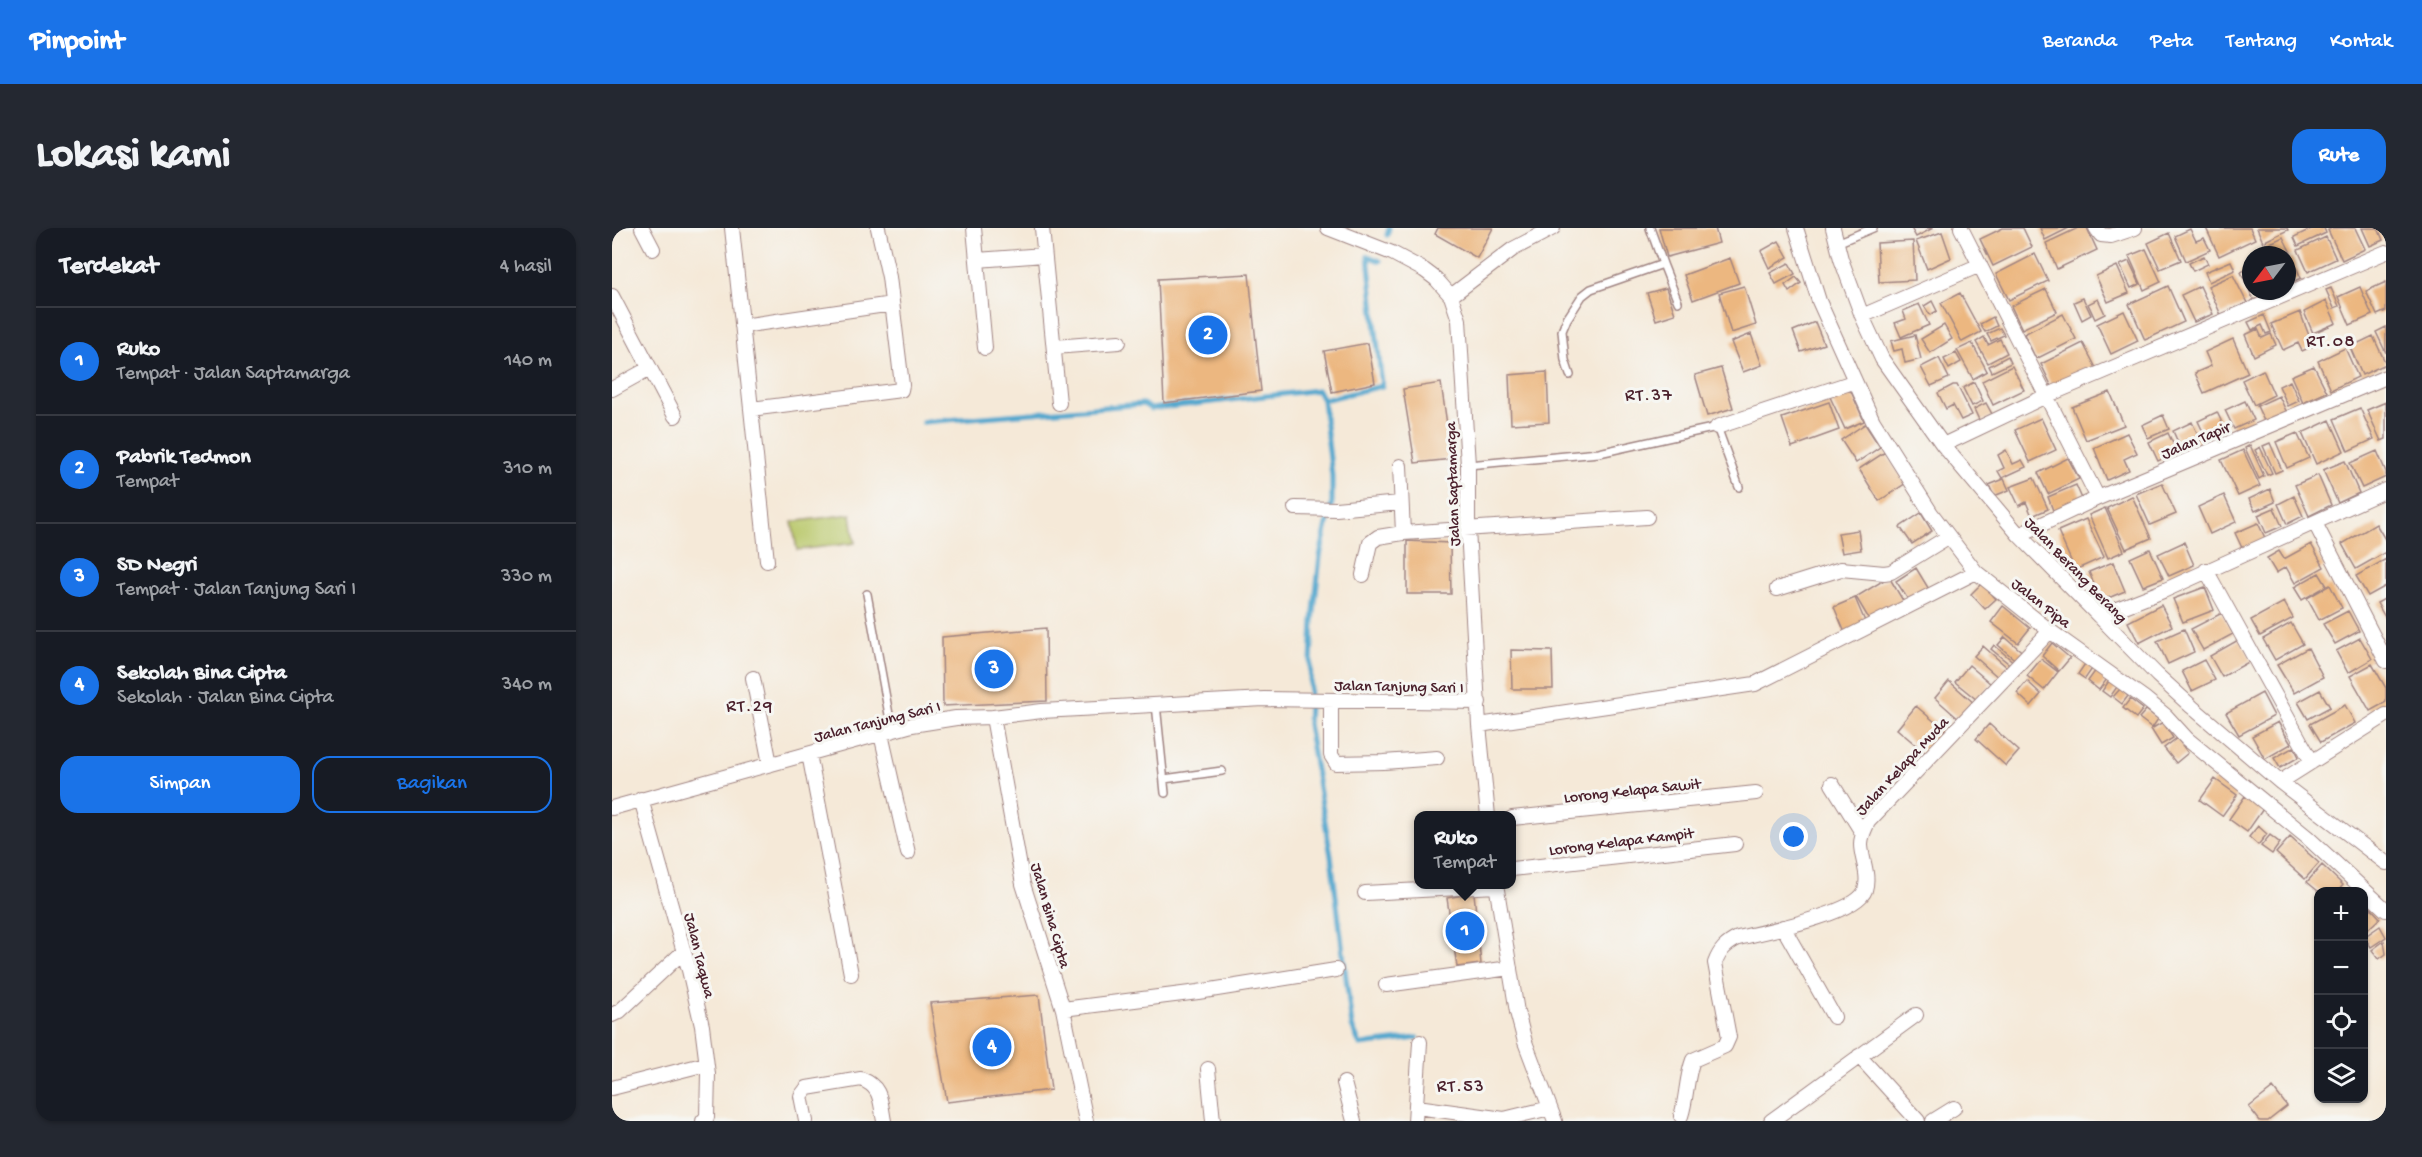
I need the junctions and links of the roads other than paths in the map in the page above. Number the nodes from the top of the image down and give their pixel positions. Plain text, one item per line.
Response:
1 (642, 228) edge
2 (732, 228) edge
3 (878, 228) edge
4 (974, 228) edge
5 (1042, 228) edge
6 (1328, 228) edge
7 (1553, 228) edge
8 (1650, 228) edge
9 (1796, 228) edge
10 (1833, 228) edge
11 (1873, 228) edge
12 (1961, 228) edge
13 (2096, 228) edge
14 (2135, 228) edge
15 (1837, 243) junction
16 (652, 249) dead end
17 (2386, 252) edge
18 (1044, 255) junction
19 (977, 260) junction
20 (1663, 264) junction
21 (1980, 265) junction
22 (612, 296) edge
23 (1451, 296) junction
24 (1678, 302) dead end
25 (892, 304) junction
26 (1862, 316) junction
27 (742, 326) junction
28 (1119, 342) dead end
29 (1053, 347) junction
30 (985, 348) dead end
31 (650, 368) junction
32 (1570, 375) dead end
33 (2386, 377) edge
34 (1853, 382) junction
35 (612, 389) edge
36 (2046, 396) junction
37 (1059, 403) dead end
38 (751, 409) junction
39 (675, 416) dead end
40 (1718, 427) junction
41 (1943, 445) junction
42 (1468, 465) junction
43 (1400, 466) dead end
44 (1738, 487) dead end
45 (2386, 490) edge
46 (2098, 498) junction
47 (1400, 503) junction
48 (1295, 508) dead end
49 (1647, 517) dead end
50 (2315, 523) junction
51 (1468, 529) junction
52 (1403, 533) junction
53 (2019, 535) junction
54 (1948, 537) junction
55 (767, 561) dead end
56 (2206, 570) junction
57 (1977, 572) junction
58 (1363, 575) dead end
59 (1777, 590) dead end
60 (867, 594) dead end
61 (2099, 616) junction
62 (2050, 630) junction
63 (2386, 661) edge
64 (753, 678) dead end
65 (1325, 700) junction
66 (1479, 702) junction
67 (1156, 704) junction
68 (2386, 715) edge
69 (993, 717) junction
70 (1479, 725) junction
71 (887, 732) junction
72 (808, 754) junction
73 (1437, 758) dead end
74 (2312, 762) junction
75 (770, 764) junction
76 (1222, 771) dead end
77 (1164, 779) junction
78 (2280, 782) junction
79 (1832, 784) dead end
80 (1165, 793) dead end
81 (1756, 793) dead end
82 (641, 799) junction
83 (612, 808) edge
84 (1488, 811) edge
85 (1516, 818) edge
86 (1863, 834) junction
87 (1735, 844) dead end
88 (908, 853) dead end
89 (2386, 863) edge
90 (1516, 869) edge
91 (1430, 889) edge
92 (1497, 889) edge
93 (1365, 892) dead end
94 (2386, 910) edge
95 (1783, 927) junction
96 (684, 951) junction
97 (1510, 968) junction
98 (1336, 970) dead end
99 (851, 974) dead end
100 (1386, 986) dead end
101 (1063, 1009) junction
102 (612, 1015) edge
103 (1916, 1015) dead end
104 (1834, 1017) dead end
105 (1420, 1042) dead end
106 (1859, 1056) junction
107 (706, 1064) junction
108 (1208, 1069) dead end
109 (1344, 1083) dead end
110 (612, 1088) edge
111 (1954, 1108) dead end
112 (1416, 1114) edge
113 (1553, 1115) edge
114 (1682, 1119) edge
115 (703, 1121) edge
116 (806, 1121) edge
117 (884, 1121) edge
118 (1086, 1121) edge
119 (1212, 1121) edge
120 (1354, 1121) edge
121 (1771, 1121) edge
122 (1918, 1121) edge
123 (1933, 1121) edge

1 - 16 street
2 - 27 street
3 - 25 street
4 - 19 street
5 - 18 street
6 - 23 street, Jalan Saptamarga
7 - 23 street
8 - 20 lane
9 - 34 street, Jalan Pipa
10 - 15 street, Jalan Berang Berang
11 - 15 lane
12 - 21 street
13 - 14 street
15 - 26 street, Jalan Berang Berang
17 - 36 street
18 - 19 street
18 - 29 street
19 - 30 street
20 - 24 lane
20 - 32 lane
21 - 26 street
21 - 36 street
22 - 31 street
23 - 42 street, Jalan Saptamarga
25 - 27 street
25 - 38 street
26 - 41 street, Jalan Berang Berang
27 - 38 street
28 - 29 street
29 - 37 street
31 - 35 street
31 - 39 street
33 - 46 street, Jalan Tapir
34 - 40 street
34 - 54 street, Jalan Pipa
36 - 41 street
36 - 46 street
38 - 55 street
40 - 42 lane
40 - 44 lane
41 - 53 street, Jalan Berang Berang
42 - 51 street, Jalan Saptamarga
43 - 47 street
45 - 50 street
46 - 53 street, Jalan Tapir
47 - 48 street
47 - 52 street
49 - 51 street
50 - 56 street
50 - 63 street
51 - 52 street
51 - 66 street, Jalan Saptamarga
52 - 58 street
53 - 61 street, Jalan Berang Berang
54 - 57 street, Jalan Pipa
54 - 59 street
56 - 61 street
56 - 74 street
57 - 62 street, Jalan Pipa
57 - 70 street
60 - 71 lane
61 - 78 street, Jalan Berang Berang
62 - 86 street, Jalan Kelapa Muda
62 - 94 street, Jalan Pipa
64 - 75 street
65 - 66 street, Jalan Tanjung Sari I
65 - 67 street, Jalan Tanjung Sari I
65 - 73 street
66 - 70 street, Jalan Saptamarga
67 - 69 street, Jalan Tanjung Sari I
67 - 77 lane
68 - 74 street
69 - 71 street, Jalan Tanjung Sari I
69 - 101 street, Jalan Bina Cipta
70 - 84 street, Jalan Saptamarga
71 - 72 street, Jalan Tanjung Sari I
71 - 88 street
72 - 75 street, Jalan Tanjung Sari I
72 - 99 street
74 - 78 street
75 - 82 street, Jalan Tanjung Sari I
76 - 77 lane
77 - 80 lane
78 - 89 street, Jalan Berang Berang
79 - 86 street
81 - 85 street, Lorong Kelapa Sawit
82 - 83 street, Jalan Tanjung Sari I
82 - 96 street, Jalan Taqwa
86 - 95 street, Jalan Kelapa Muda
87 - 90 street, Lorong Kelapa Kampit
91 - 93 street
92 - 97 street
95 - 104 street
95 - 114 street, Jalan Kelapa Muda
96 - 102 street
96 - 107 street, Jalan Taqwa
97 - 100 street
97 - 113 street
98 - 101 street
101 - 118 street, Jalan Bina Cipta
103 - 106 street
105 - 112 street
106 - 121 street
106 - 122 street
107 - 110 street
107 - 115 street, Jalan Taqwa
108 - 119 street
109 - 120 street
111 - 123 street
112 - 113 street
116 - 117 street

